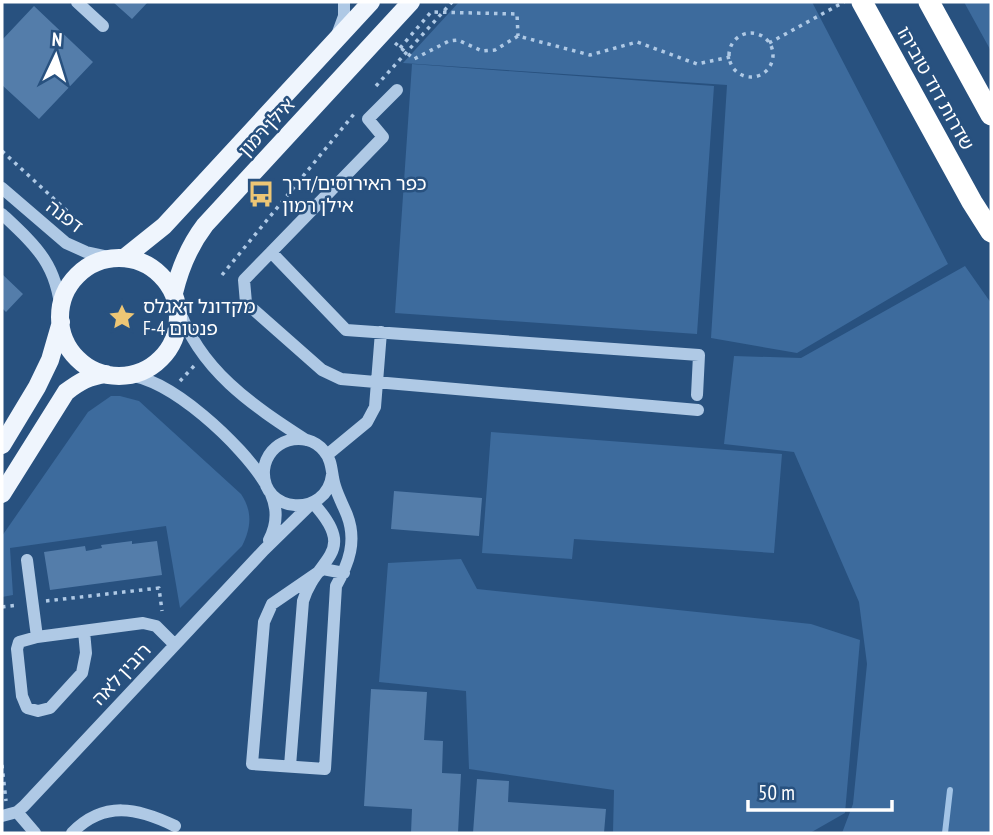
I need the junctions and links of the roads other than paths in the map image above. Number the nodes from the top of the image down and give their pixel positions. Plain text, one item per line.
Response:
1 (77, 2) edge
2 (344, 2) edge
3 (371, 2) edge
4 (411, 2) edge
5 (862, 2) edge
6 (929, 2) edge
7 (103, 26) dead end
8 (335, 41) junction
9 (397, 90) dead end
10 (991, 115) edge
11 (2, 188) edge
12 (2, 214) edge
13 (991, 232) edge
14 (271, 252) junction
15 (119, 258) junction
16 (176, 300) junction
17 (61, 317) junction
18 (381, 332) junction
19 (106, 374) junction
20 (125, 375) junction
21 (377, 383) junction
22 (697, 395) dead end
23 (698, 410) dead end
24 (306, 440) junction
25 (2, 445) edge
26 (327, 454) junction
27 (332, 475) junction
28 (268, 488) junction
29 (2, 494) edge
30 (312, 504) junction
31 (264, 550) junction
32 (27, 560) dead end
33 (323, 569) junction
34 (344, 573) junction
35 (84, 631) junction
36 (37, 637) junction
37 (175, 645) junction
38 (290, 766) junction
39 (9, 815) edge
40 (175, 826) dead end
41 (35, 833) edge
42 (72, 833) edge

1 - 7 street
2 - 8 street
3 - 8 main road, אילן רמון
4 - 16 main road, אילן רמון
5 - 13 highway, שדרות דוד טוביהו
6 - 10 highway, שדרות דוד טוביהו
8 - 15 main road, אילן רמון
9 - 14 street
11 - 15 street, דפנה
12 - 17 street, דפנה
14 - 18 street
14 - 21 street
15 - 16 main road
15 - 17 main road
16 - 20 main road
16 - 24 street
17 - 19 main road
17 - 25 main road
18 - 21 street
18 - 22 street
19 - 20 main road
19 - 29 main road
20 - 28 street
21 - 23 street
21 - 26 street
24 - 26 street
24 - 28 street
26 - 27 street
27 - 30 street
27 - 34 street
28 - 30 street
28 - 31 street, רובין לאה
30 - 31 street, רובין לאה
30 - 33 street
31 - 37 street, רובין לאה
32 - 36 street
33 - 34 street
33 - 38 street
33 - 38 street
34 - 38 street
35 - 36 street
35 - 36 street
35 - 37 street
37 - 39 street, רובין לאה
39 - 41 street
40 - 42 street

